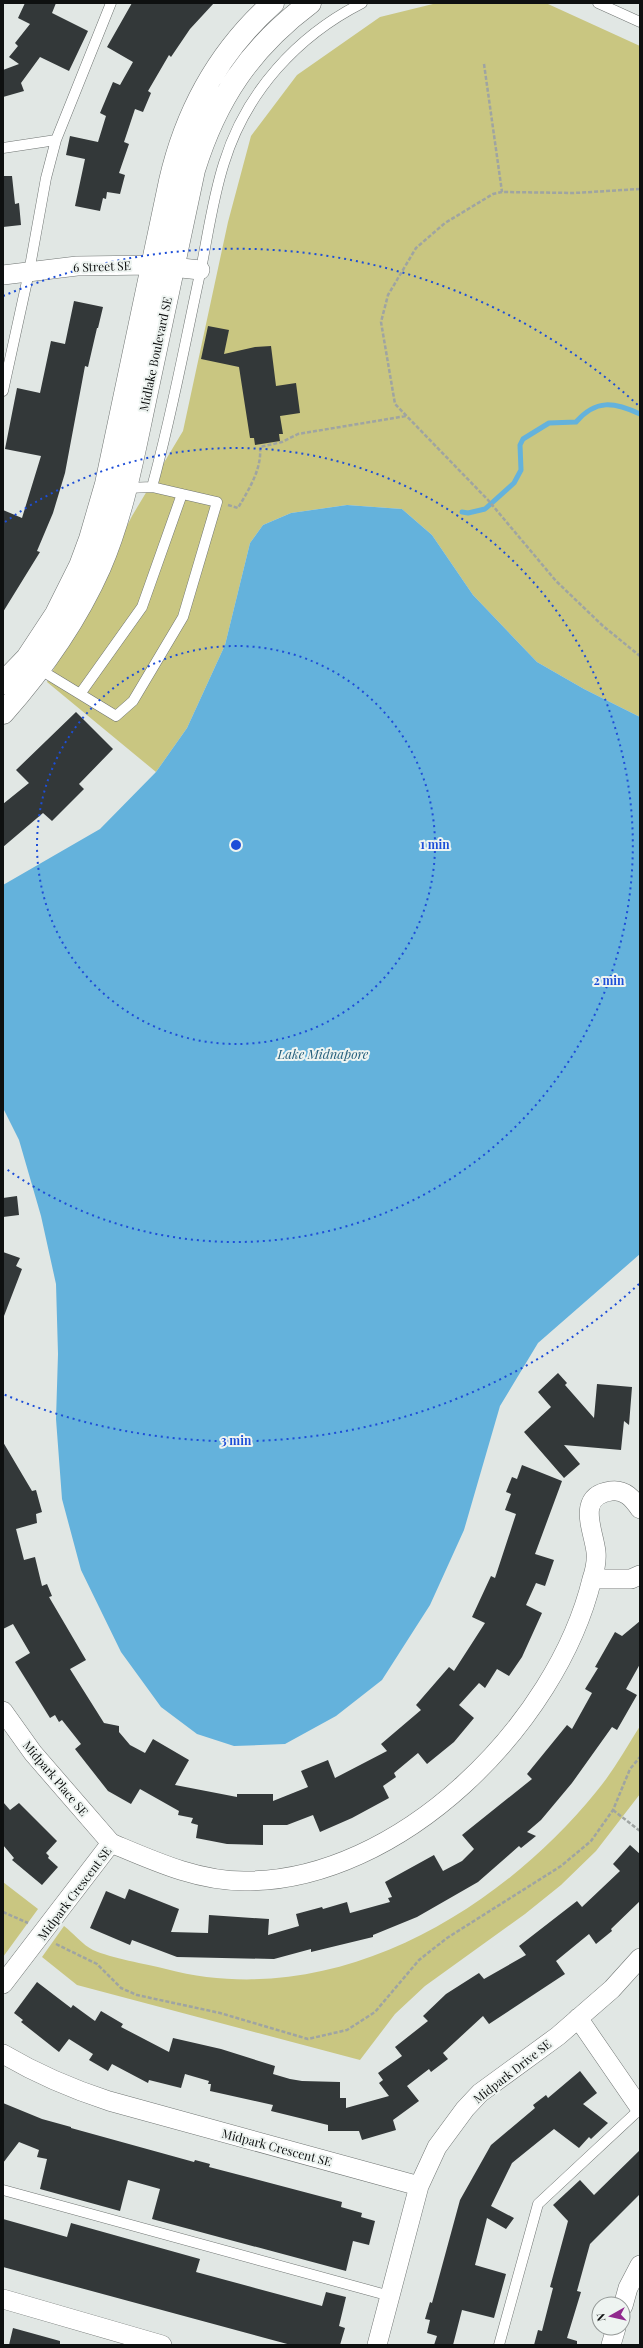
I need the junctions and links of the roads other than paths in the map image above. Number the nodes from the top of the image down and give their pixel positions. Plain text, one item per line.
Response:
1 (111, 3) edge
2 (273, 3) edge
3 (310, 3) edge
4 (362, 3) edge
5 (598, 3) edge
6 (640, 22) edge
7 (56, 140) junction
8 (3, 148) edge
9 (164, 266) junction
10 (200, 270) junction
11 (29, 272) junction
12 (3, 275) edge
13 (3, 392) edge
14 (116, 486) junction
15 (152, 487) junction
16 (182, 494) junction
17 (33, 664) junction
18 (3, 683) edge
19 (80, 694) junction
20 (3, 713) edge
21 (640, 1510) edge
22 (640, 1575) edge
23 (592, 1579) junction
24 (3, 1712) edge
25 (111, 1842) junction
26 (640, 1958) edge
27 (3, 1984) edge
28 (578, 2018) junction
29 (3, 2054) edge
30 (640, 2108) edge
31 (419, 2186) junction
32 (3, 2190) edge
33 (640, 2265) edge
34 (390, 2296) junction
35 (626, 2296) edge
36 (3, 2299) edge
37 (162, 2345) edge
38 (377, 2345) edge
39 (499, 2345) edge

1 - 7 lane
2 - 9 street, Midlake Boulevard SE
3 - 9 street, Midlake Boulevard SE
4 - 10 lane
5 - 6 lane
7 - 8 lane
7 - 11 lane
9 - 10 street, 6 Street SE
9 - 11 street, 6 Street SE
9 - 14 street, Midlake Boulevard SE
10 - 15 lane
11 - 12 street, 6 Street SE
11 - 13 lane
14 - 15 lane
14 - 17 street, Midlake Boulevard SE
15 - 16 lane
16 - 19 lane
16 - 19 lane
17 - 18 street, Midlake Boulevard SE
17 - 19 lane
17 - 20 street, Midlake Boulevard SE
21 - 23 street, Midpark Crescent SE
22 - 23 street
23 - 25 street, Midpark Crescent SE
24 - 25 street, Midpark Place SE
25 - 27 street, Midpark Crescent SE
26 - 28 street, Midpark Drive SE
28 - 30 street
28 - 31 street, Midpark Drive SE
29 - 31 street, Midpark Crescent SE
30 - 39 lane
31 - 34 street, Midpark Drive SE
32 - 34 lane
33 - 35 street
34 - 38 street, Midpark Drive SE
36 - 37 street

